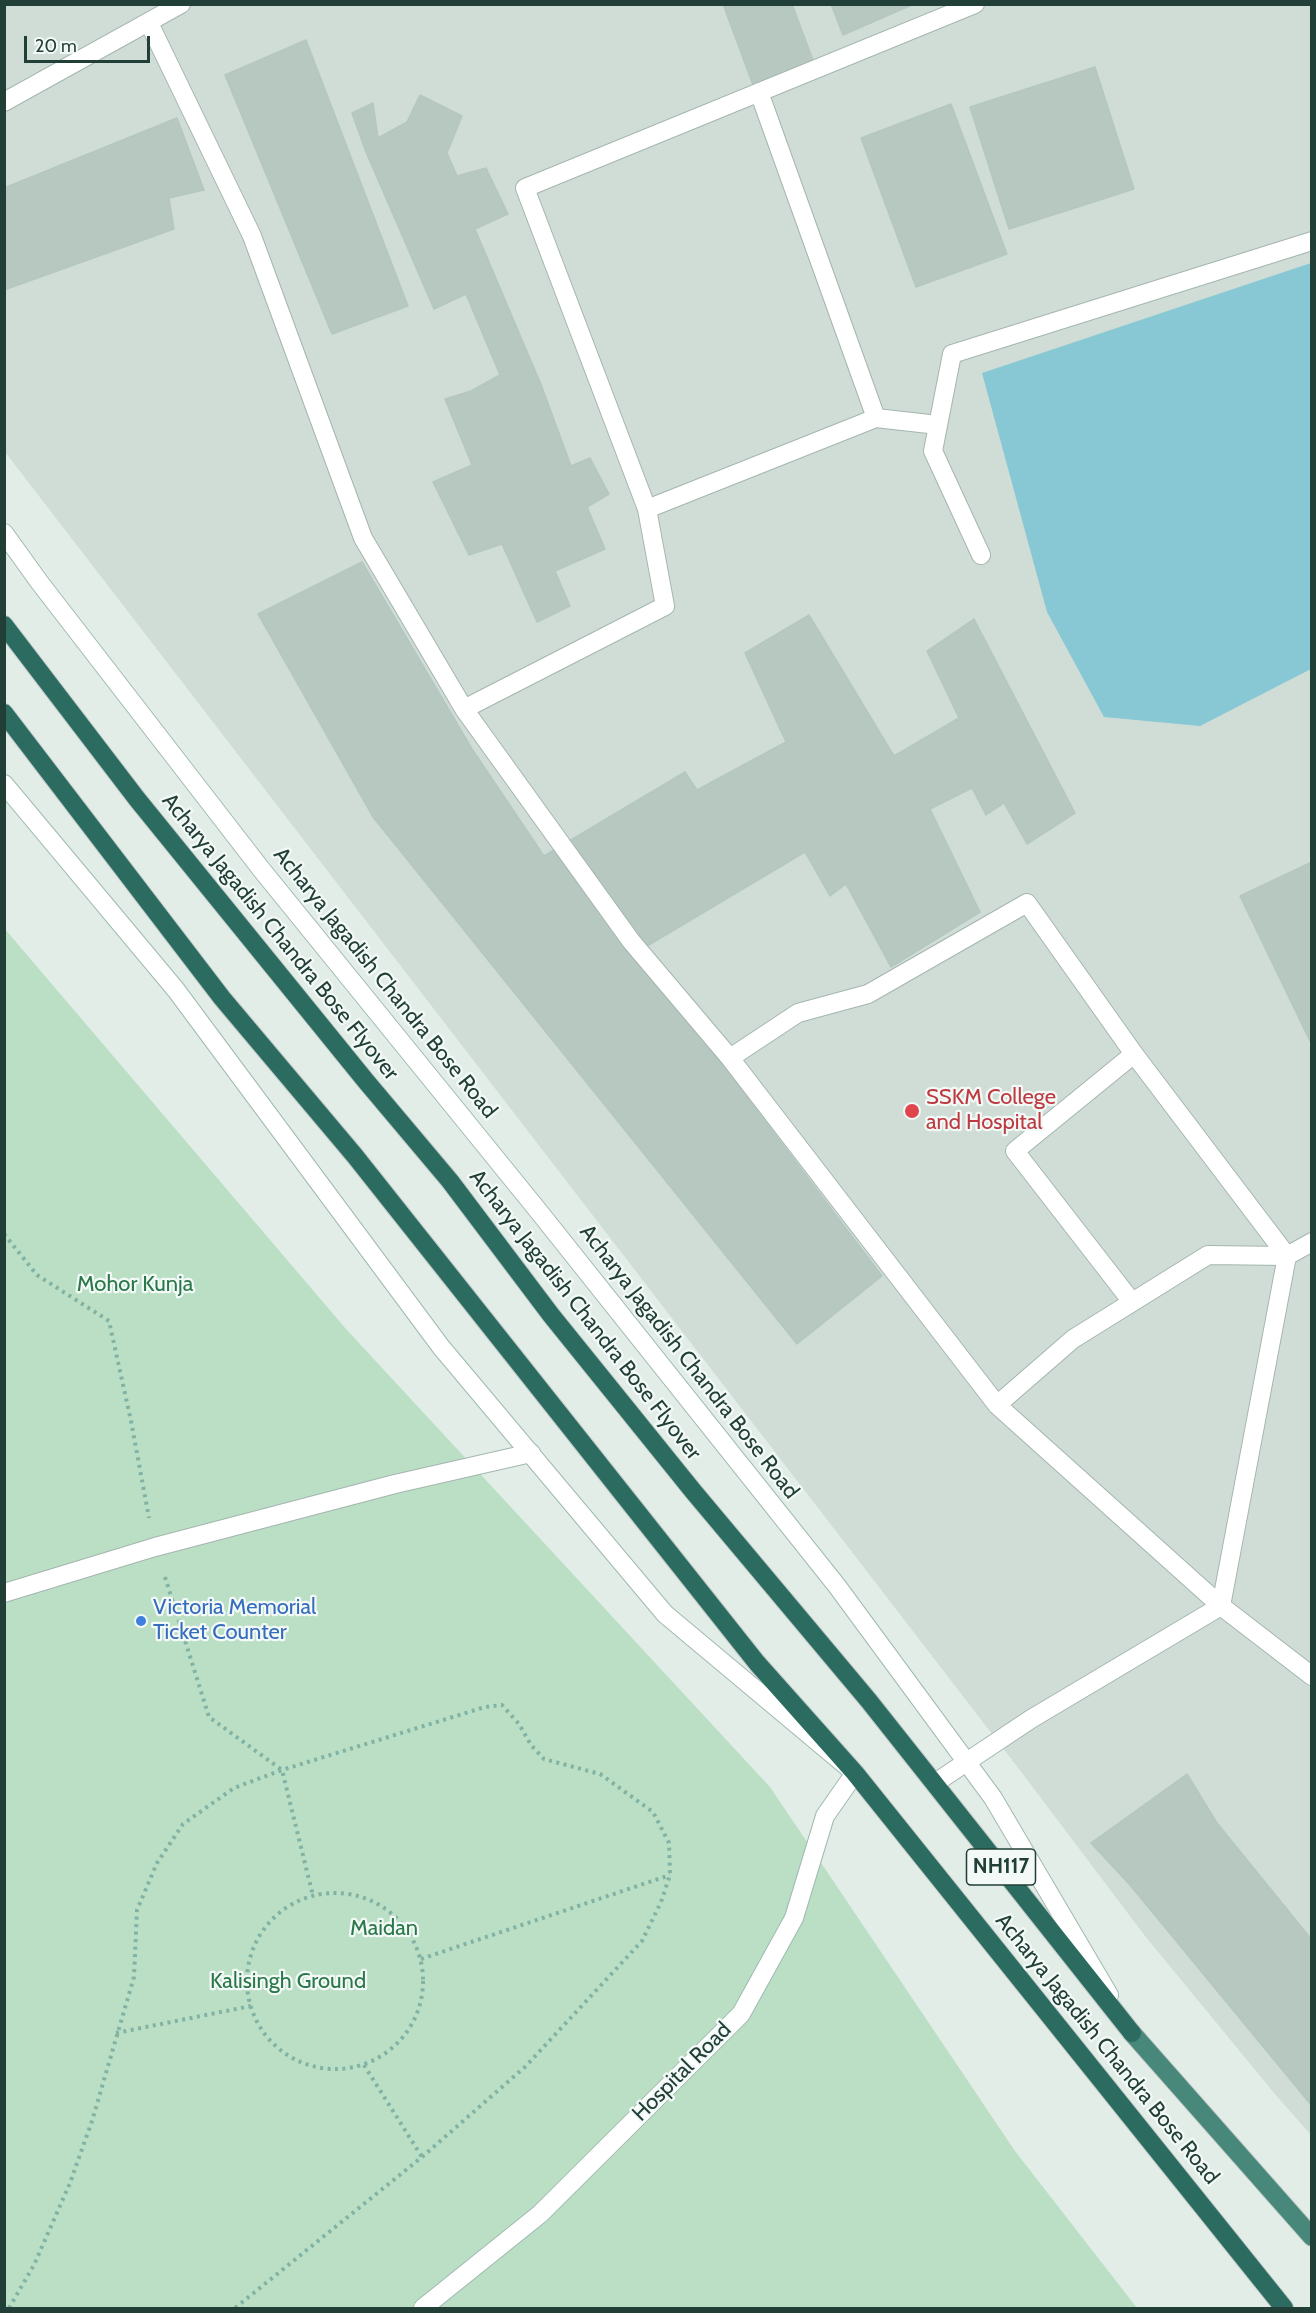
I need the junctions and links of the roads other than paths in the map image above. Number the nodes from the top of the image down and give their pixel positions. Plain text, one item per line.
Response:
1 (181, 4) edge
2 (975, 4) edge
3 (149, 23) junction
4 (759, 92) junction
5 (4, 102) edge
6 (1311, 240) edge
7 (876, 418) junction
8 (938, 425) junction
9 (647, 509) junction
10 (4, 533) edge
11 (981, 555) dead end
12 (4, 625) edge
13 (464, 709) junction
14 (4, 713) edge
15 (4, 784) edge
16 (1134, 1054) junction
17 (730, 1058) junction
18 (1311, 1242) edge
19 (1287, 1256) junction
20 (1132, 1302) junction
21 (997, 1405) junction
22 (531, 1453) junction
23 (4, 1593) edge
24 (1221, 1606) junction
25 (1311, 1676) edge
26 (967, 1762) junction
27 (855, 1773) junction
28 (935, 1783) junction
29 (1132, 2033) junction
30 (1311, 2237) edge
31 (423, 2308) edge
32 (1284, 2308) edge

1 - 3 main road
2 - 4 main road
3 - 5 main road
3 - 13 main road
4 - 7 main road
4 - 9 main road
6 - 8 main road
7 - 8 main road
7 - 9 main road
8 - 11 main road
9 - 13 main road
10 - 26 main road, Acharya Jagadish Chandra Bose Road
12 - 28 highway, Acharya Jagadish Chandra Bose Flyover / NH117
13 - 17 main road
14 - 27 highway
15 - 22 main road, Acharya Jagadish Chandra Bose Road
16 - 17 main road
16 - 19 main road
16 - 20 main road
17 - 21 main road
18 - 19 main road
19 - 20 main road
19 - 24 main road
20 - 21 main road
21 - 24 main road
22 - 23 main road
22 - 27 main road, Acharya Jagadish Chandra Bose Road
24 - 25 main road
24 - 26 main road
26 - 28 main road
26 - 29 main road, Acharya Jagadish Chandra Bose Road
27 - 31 main road, Hospital Road
27 - 32 highway, Acharya Jagadish Chandra Bose Road
28 - 29 highway, Acharya Jagadish Chandra Bose Flyover / NH117
29 - 30 highway, Acharya Jagadish Chandra Bose Road / NH117

